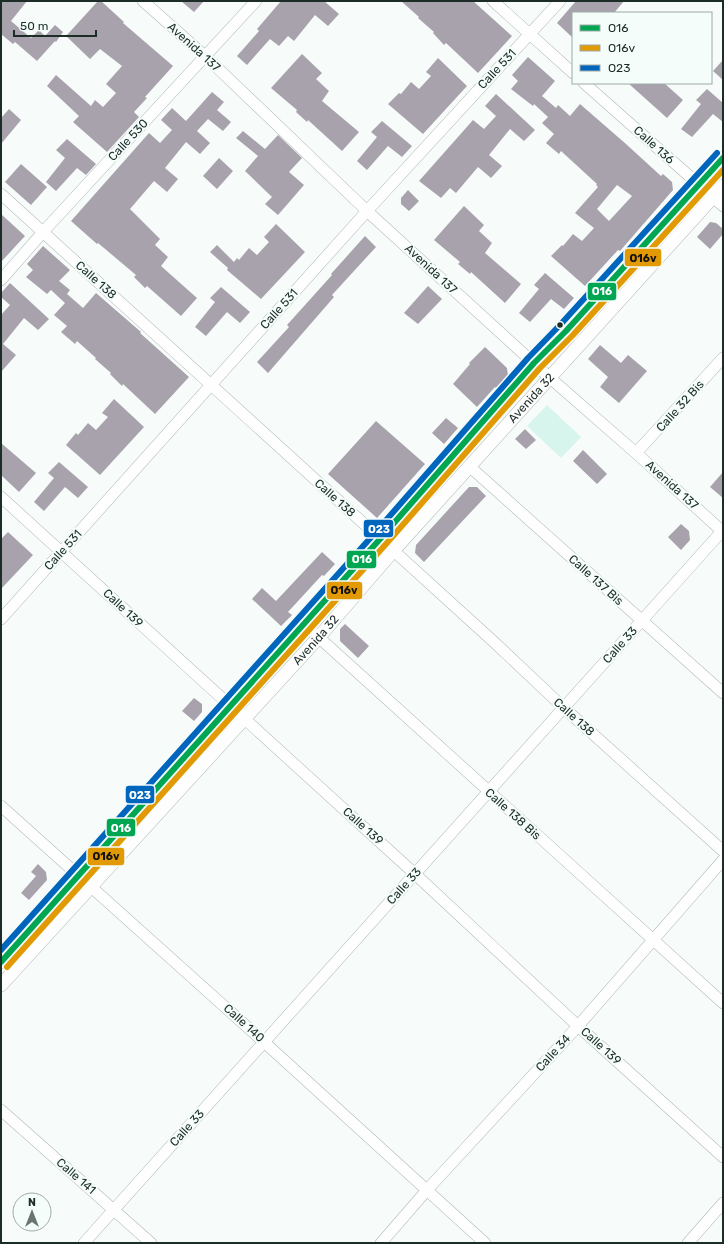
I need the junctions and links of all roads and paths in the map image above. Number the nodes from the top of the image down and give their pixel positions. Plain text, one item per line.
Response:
1 (143, 1) edge
2 (256, 1) edge
3 (493, 1) edge
4 (560, 1) edge
5 (530, 34) junction
6 (206, 57) junction
7 (572, 72) edge
8 (585, 84) edge
9 (723, 158) edge
10 (699, 185) junction
11 (723, 186) edge
12 (1, 194) edge
13 (713, 197) junction
14 (723, 206) edge
15 (367, 210) junction
16 (43, 232) junction
17 (1, 280) edge
18 (723, 358) edge
19 (534, 363) junction
20 (549, 377) junction
21 (212, 385) junction
22 (636, 454) junction
23 (470, 466) junction
24 (1, 497) edge
25 (723, 531) edge
26 (380, 539) junction
27 (393, 551) junction
28 (62, 552) junction
29 (1, 619) edge
30 (642, 621) junction
31 (304, 624) junction
32 (319, 637) junction
33 (723, 693) edge
34 (230, 706) junction
35 (564, 708) junction
36 (244, 719) junction
37 (489, 792) junction
38 (1, 806) edge
39 (723, 851) edge
40 (723, 860) edge
41 (415, 874) junction
42 (79, 875) junction
43 (91, 886) junction
44 (652, 939) junction
45 (1, 962) edge
46 (1, 985) edge
47 (723, 1003) edge
48 (578, 1026) junction
49 (264, 1042) junction
50 (1, 1110) edge
51 (723, 1157) edge
52 (427, 1190) junction
53 (723, 1203) edge
54 (114, 1209) junction
55 (84, 1243) edge
56 (151, 1243) edge
57 (381, 1243) edge
58 (485, 1243) edge
59 (688, 1243) edge

1 - 6 street, Avenida 137
2 - 6 street, Calle 530
3 - 5 street
4 - 5 street, Calle 531
5 - 7 street
5 - 15 street, Calle 531
6 - 15 street, Avenida 137
6 - 16 street, Calle 530
8 - 10 street, Calle 136
9 - 10 main road, Avenida 32
10 - 13 street, Calle 136
10 - 19 main road, Avenida 32
11 - 13 main road, Avenida 32
12 - 16 street, Calle 138
13 - 14 street, Calle 136
13 - 20 main road, Avenida 32
15 - 19 street, Avenida 137
15 - 21 street, Calle 531
16 - 17 street, Calle 530
16 - 21 street, Calle 138
18 - 22 street, Calle 32 Bis
19 - 20 street, Avenida 137
19 - 26 main road, Avenida 32
20 - 22 street, Avenida 137
20 - 23 main road, Avenida 32
21 - 26 street, Calle 138
21 - 28 street, Calle 531
22 - 25 street, Avenida 137
23 - 27 main road, Avenida 32
23 - 30 street, Calle 137 Bis
24 - 28 street, Calle 139
25 - 30 street, Calle 33
26 - 27 street, Calle 138
26 - 31 main road, Avenida 32
27 - 32 main road, Avenida 32
27 - 35 street, Calle 138
28 - 29 street, Calle 531
28 - 34 street, Calle 139
30 - 33 street, Calle 137 Bis
30 - 35 street, Calle 33
31 - 32 street, Calle 138 Bis
31 - 34 main road, Avenida 32
32 - 36 main road, Avenida 32
32 - 37 street, Calle 138 Bis
34 - 36 street, Calle 139
34 - 42 main road, Avenida 32
35 - 37 street, Calle 33
35 - 39 street, Calle 138
36 - 41 street, Calle 139
36 - 43 main road, Avenida 32
37 - 41 street, Calle 33
37 - 44 street, Calle 138 Bis
38 - 42 street, Calle 140
40 - 44 street, Calle 34
41 - 48 street, Calle 139
41 - 49 street, Calle 33
42 - 43 street, Calle 140
42 - 45 main road, Avenida 32
43 - 46 main road, Avenida 32
43 - 49 street, Calle 140
44 - 47 street, Calle 138 Bis
44 - 48 street, Calle 34
48 - 51 street, Calle 139
48 - 52 street, Calle 34
49 - 52 street, Calle 140
49 - 54 street, Calle 33
50 - 54 street, Calle 141
52 - 57 street, Calle 34
52 - 58 street, Calle 140
53 - 59 street
54 - 55 street, Calle 33
54 - 56 street, Calle 141

